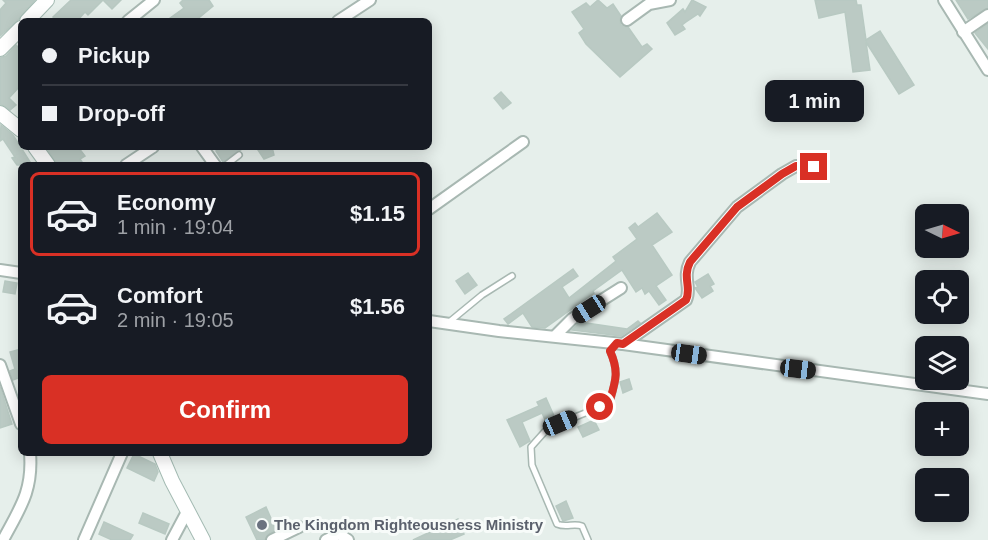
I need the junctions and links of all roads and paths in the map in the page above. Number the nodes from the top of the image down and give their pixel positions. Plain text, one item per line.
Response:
1 (47, 0) edge
2 (154, 0) edge
3 (370, 0) edge
4 (670, 0) edge
5 (950, 2) edge
6 (988, 15) edge
7 (30, 18) edge
8 (132, 18) edge
9 (343, 18) edge
10 (627, 20) dead end
11 (18, 31) edge
12 (963, 32) junction
13 (0, 49) edge
14 (984, 55) edge
15 (988, 70) edge
16 (0, 113) edge
17 (18, 128) edge
18 (523, 142) dead end
19 (148, 150) edge
20 (239, 155) dead end
21 (130, 162) edge
22 (230, 162) edge
23 (814, 167) dead end
24 (432, 207) edge
25 (0, 270) edge
26 (18, 273) edge
27 (512, 276) dead end
28 (621, 288) dead end
29 (432, 321) edge
30 (448, 323) junction
31 (556, 336) junction
32 (620, 344) junction
33 (0, 365) edge
34 (988, 394) edge
35 (18, 416) edge
36 (30, 456) edge
37 (121, 456) edge
38 (161, 456) edge
39 (188, 510) junction
40 (298, 527) dead end
41 (3, 540) edge
42 (84, 540) edge
43 (172, 540) edge
44 (203, 540) edge
45 (272, 540) edge
46 (326, 540) edge
47 (348, 540) edge
48 (588, 540) edge

1 - 7 street
2 - 8 street
3 - 9 street
4 - 10 street
5 - 12 street
6 - 12 street
11 - 13 street
12 - 14 street
14 - 15 street
16 - 17 street
18 - 24 street
19 - 21 street
20 - 22 lane
23 - 32 street
25 - 26 street
27 - 30 lane
28 - 31 street
29 - 30 street
30 - 31 street
31 - 32 street
32 - 34 street
32 - 48 lane
33 - 35 street
36 - 41 street
37 - 42 street
38 - 39 street
39 - 43 street
39 - 44 street
40 - 45 street
46 - 47 street

